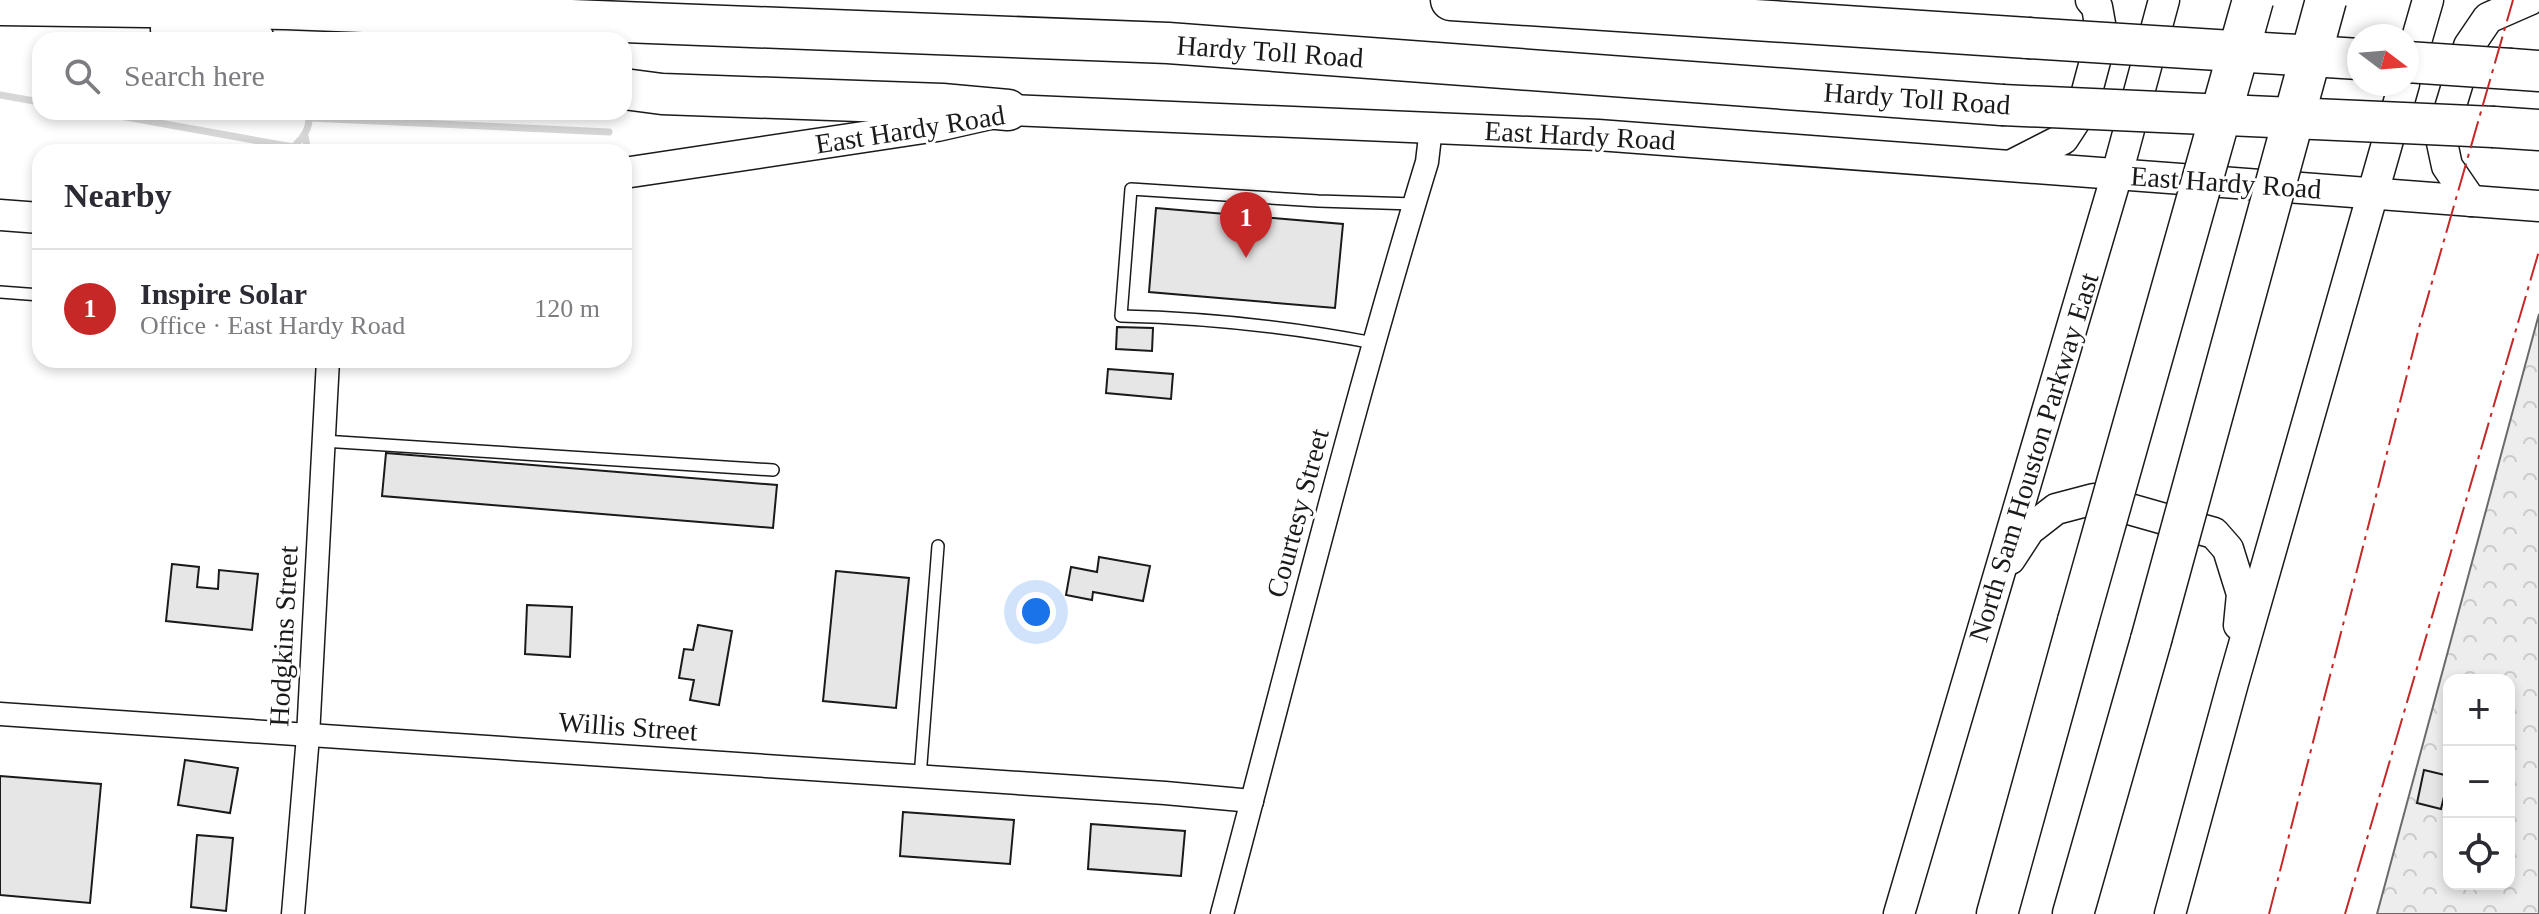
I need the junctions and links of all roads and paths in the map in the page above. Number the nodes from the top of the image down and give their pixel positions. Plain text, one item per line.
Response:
1 (1451, 0) edge
2 (2091, 0) edge
3 (2164, 0) edge
4 (2253, 0) edge
5 (2326, 0) edge
6 (2428, 0) edge
7 (2529, 0) edge
8 (0, 5) edge
9 (2419, 31) edge
10 (196, 32) edge
11 (2347, 58) edge
12 (2419, 63) edge
13 (2525, 70) edge
14 (632, 90) edge
15 (2401, 96) edge
16 (1008, 110) junction
17 (1431, 128) junction
18 (2539, 130) edge
19 (2010, 166) junction
20 (632, 172) edge
21 (2117, 174) junction
22 (2373, 193) junction
23 (2471, 201) junction
24 (1414, 204) junction
25 (2539, 206) edge
26 (0, 215) edge
27 (32, 217) edge
28 (0, 292) edge
29 (32, 294) edge
30 (1374, 343) junction
31 (328, 368) edge
32 (323, 441) junction
33 (773, 470) dead end
34 (938, 546) dead end
35 (1997, 579) junction
36 (2233, 683) junction
37 (0, 714) edge
38 (308, 736) junction
39 (920, 777) junction
40 (1252, 801) junction
41 (293, 914) edge
42 (1222, 914) edge
43 (1899, 914) edge
44 (1997, 914) edge
45 (2073, 914) edge
46 (2170, 914) edge

1 - 11 highway, bridge
2 - 19 main road
3 - 21 main road, North Sam Houston Parkway East
4 - 44 highway, bridge
5 - 45 highway, bridge
6 - 9 main road
7 - 23 main road
8 - 10 highway
8 - 18 highway, Hardy Toll Road, bridge
12 - 13 highway, bridge
14 - 16 highway
15 - 22 main road
16 - 17 main road, East Hardy Road
16 - 20 main road, East Hardy Road
17 - 19 main road, East Hardy Road
17 - 24 street, Courtesy Street
19 - 21 main road, East Hardy Road
21 - 22 main road, East Hardy Road
21 - 35 main road, North Sam Houston Parkway East
22 - 23 main road, East Hardy Road
22 - 36 main road
23 - 25 main road, East Hardy Road
24 - 30 street, Courtesy Street
24 - 30 lane
26 - 27 main road
28 - 29 lane
30 - 40 street, Courtesy Street
31 - 32 street, Hodgkins Street
32 - 33 lane
32 - 38 street, Hodgkins Street
34 - 39 lane
35 - 36 main road
35 - 43 main road, North Sam Houston Parkway East
36 - 46 main road
37 - 38 street, Willis Street
38 - 39 street, Willis Street
38 - 41 street, Hodgkins Street
39 - 40 street, Willis Street
40 - 42 street, Courtesy Street

